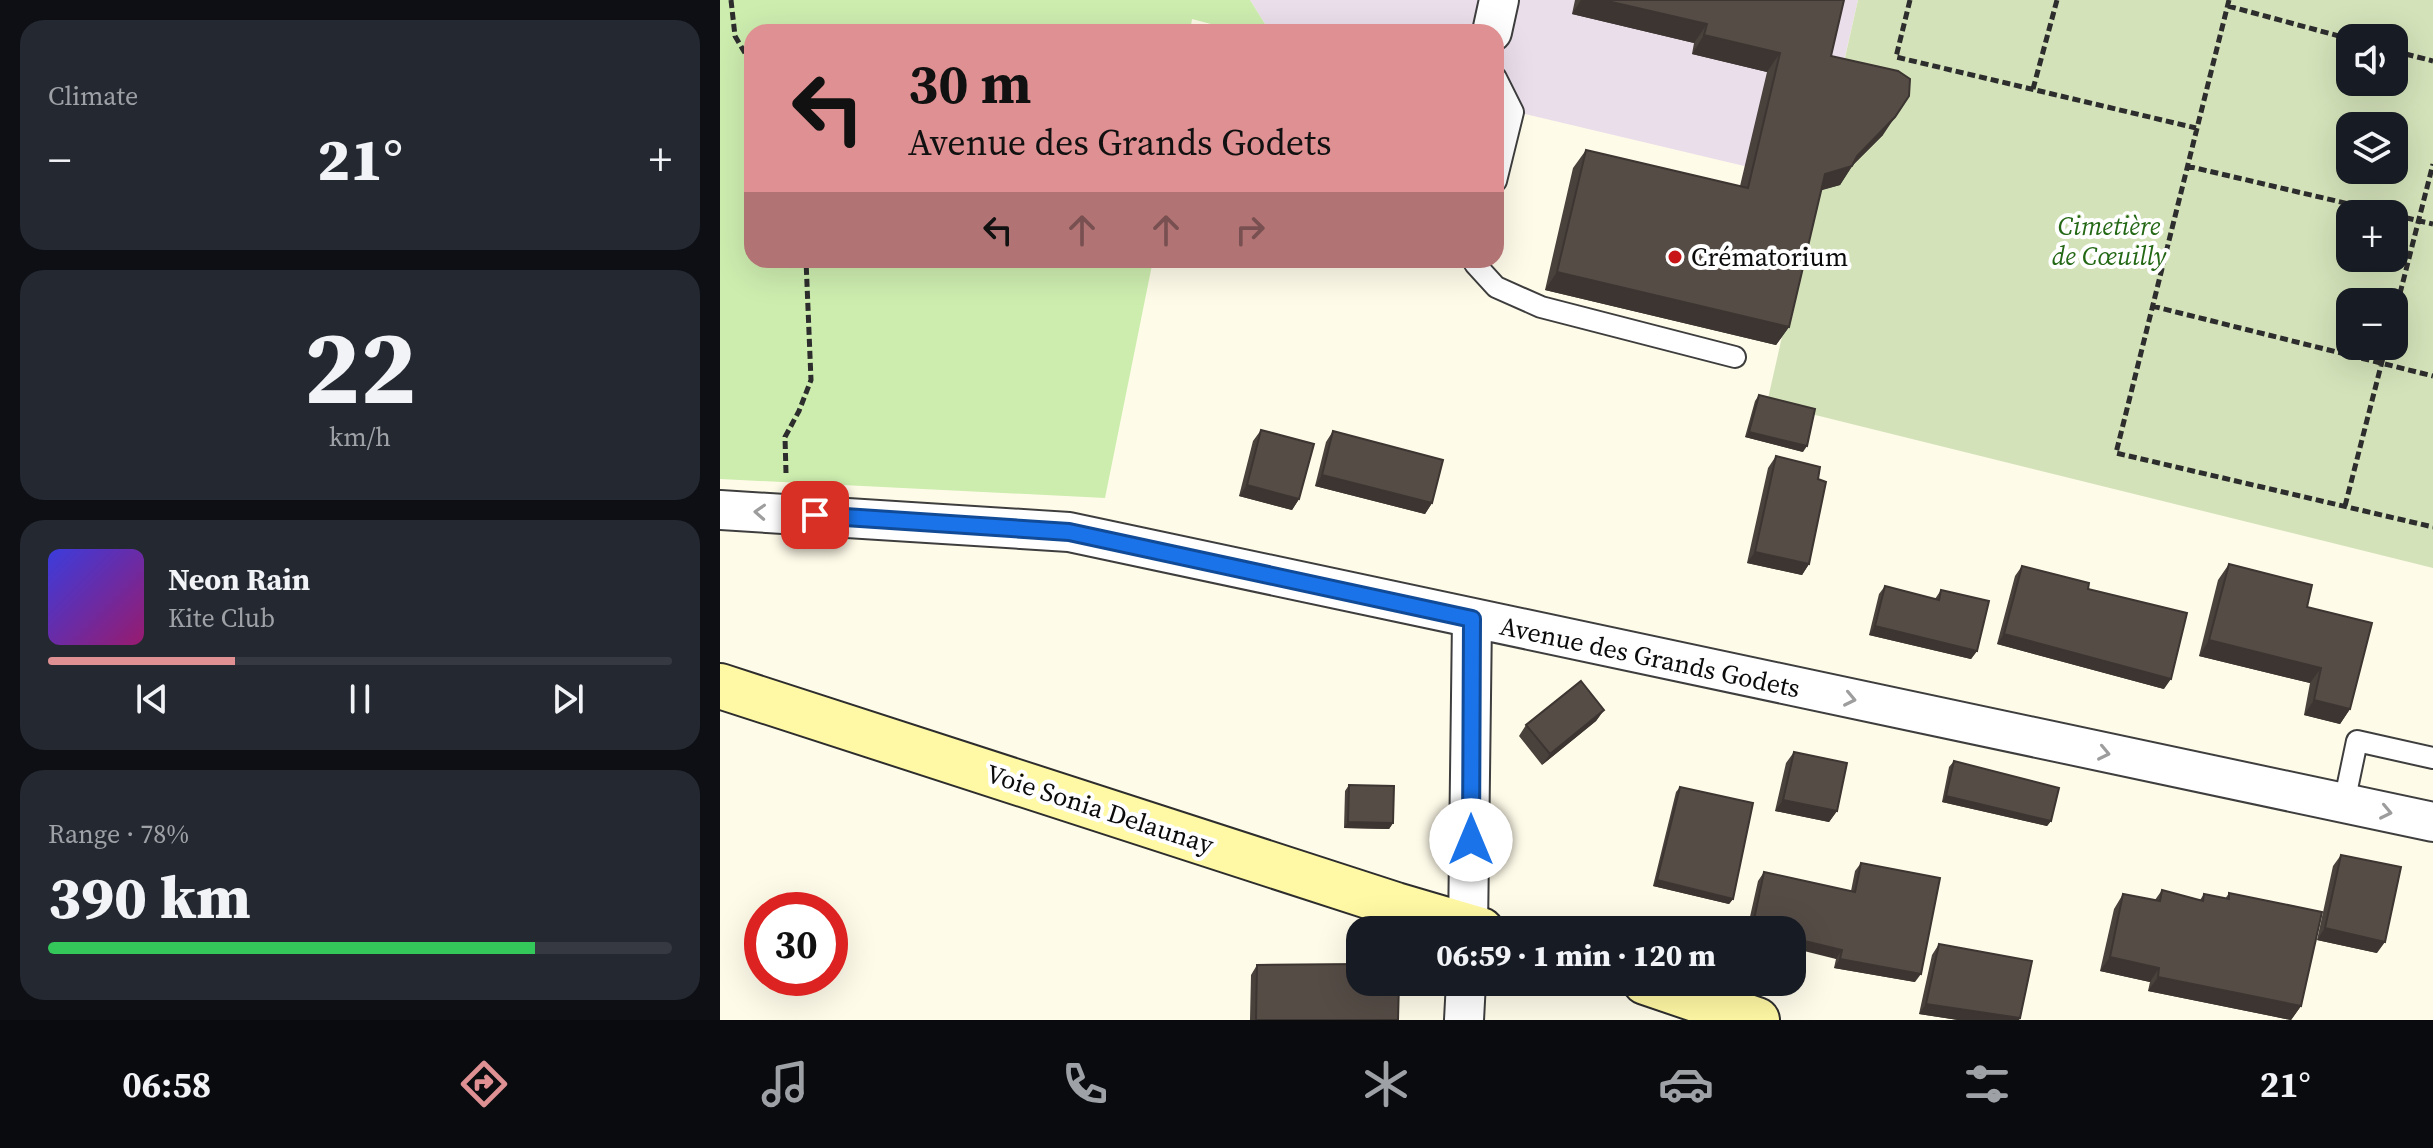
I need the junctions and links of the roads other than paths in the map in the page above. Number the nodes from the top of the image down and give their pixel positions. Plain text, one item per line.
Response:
1 (1499, 0) edge
2 (1494, 24) edge
3 (1504, 94) edge
4 (1504, 149) edge
5 (1479, 268) edge
6 (1735, 357) dead end
7 (720, 510) edge
8 (1472, 619) junction
9 (720, 686) edge
10 (2433, 758) edge
11 (2344, 803) junction
12 (2433, 822) edge
13 (1433, 916) edge
14 (1473, 916) edge
15 (1465, 996) edge
16 (1686, 996) edge
17 (1464, 1020) edge
18 (1757, 1020) edge

1 - 2 street
3 - 4 lane
5 - 6 lane
8 -> 7 street, Avenue des Grands Godets
8 -> 11 street, Avenue des Grands Godets
8 - 14 street
9 - 13 main road, Voie Sonia Delaunay
10 - 11 lane
11 -> 12 street, Avenue des Grands Godets
15 - 17 street
16 - 18 main road

